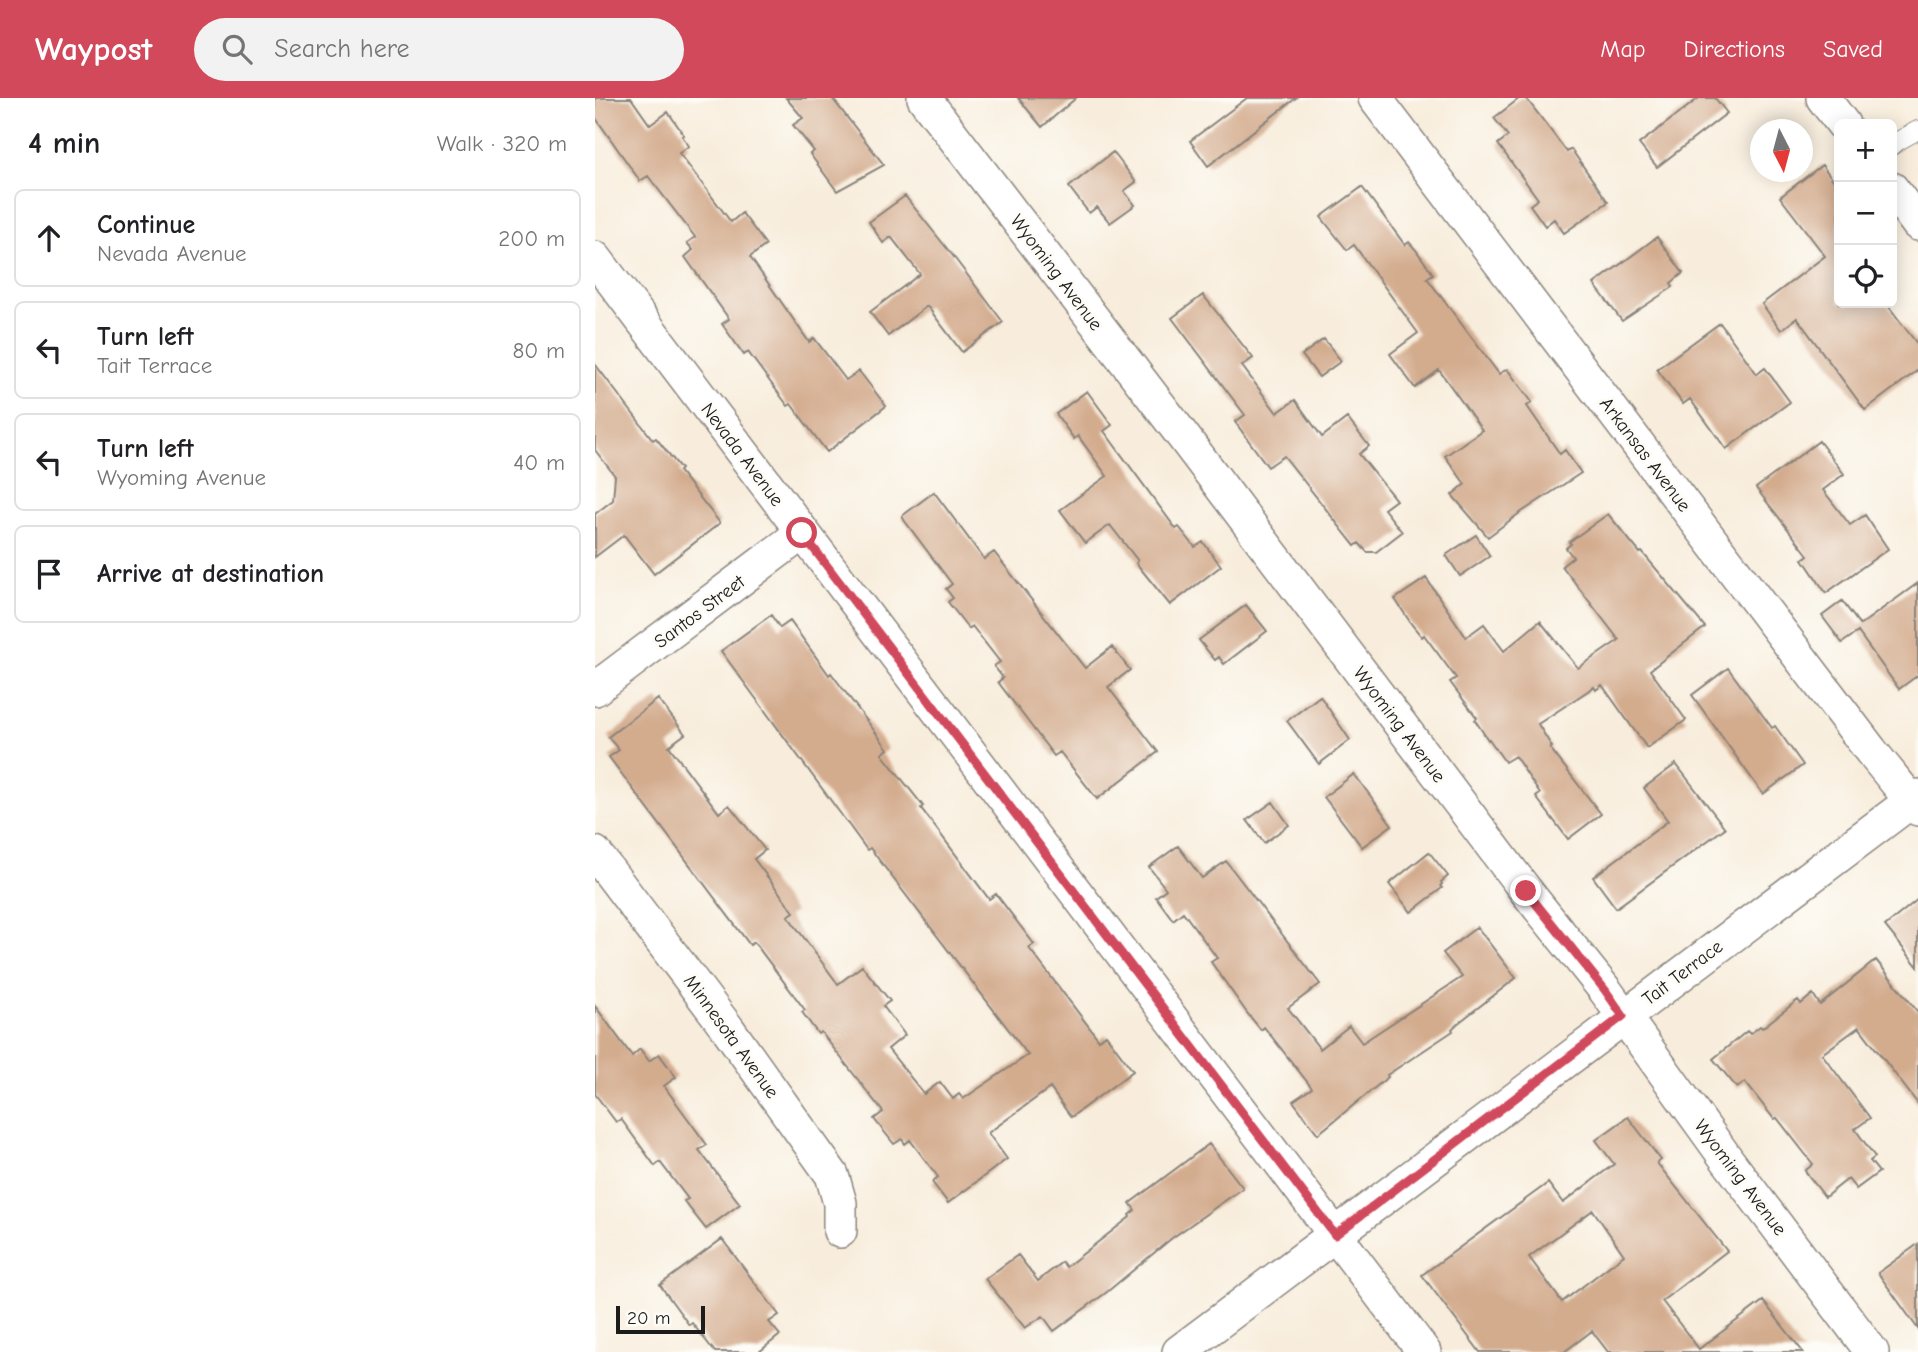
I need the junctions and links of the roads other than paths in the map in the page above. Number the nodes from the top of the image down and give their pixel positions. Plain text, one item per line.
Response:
1 (924, 98) edge
2 (1375, 98) edge
3 (1823, 98) edge
4 (1839, 119) edge
5 (1918, 130) edge
6 (1897, 142) edge
7 (1897, 196) edge
8 (1918, 224) edge
9 (595, 258) edge
10 (802, 533) junction
11 (595, 689) edge
12 (1916, 802) edge
13 (595, 853) edge
14 (1623, 1016) junction
15 (840, 1231) dead end
16 (1335, 1235) junction
17 (1178, 1352) edge
18 (1424, 1352) edge
19 (1873, 1352) edge

1 - 14 street, Wyoming Avenue
2 - 12 street, Arkansas Avenue
3 - 4 street
5 - 6 lane
7 - 8 street
9 - 10 street, Nevada Avenue
10 - 11 street, Santos Street
10 - 16 street, Nevada Avenue
12 - 14 street, Tait Terrace
13 - 15 street, Minnesota Avenue
14 - 16 street, Tait Terrace
14 - 19 street, Wyoming Avenue
16 - 17 street, Tait Terrace
16 - 18 street, Nevada Avenue

